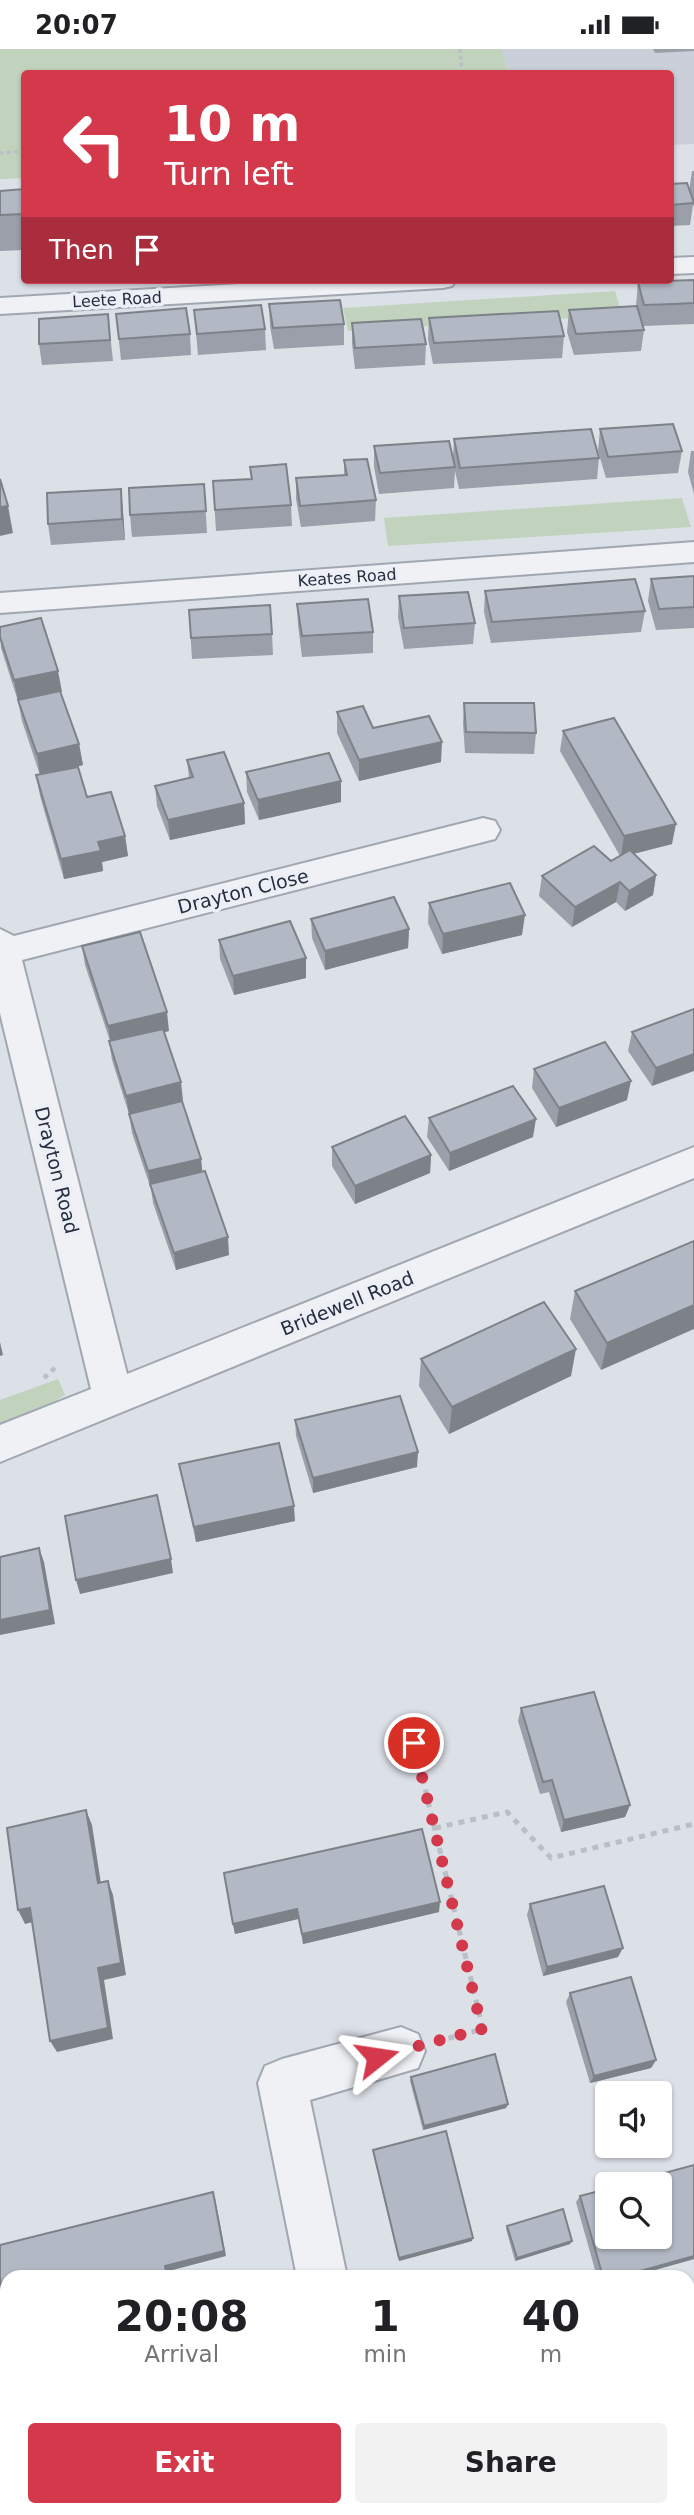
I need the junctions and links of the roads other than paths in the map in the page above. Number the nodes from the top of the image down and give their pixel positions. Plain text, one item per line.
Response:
1 (694, 265) edge
2 (674, 266) edge
3 (375, 284) edge
4 (0, 306) edge
5 (694, 552) edge
6 (0, 603) edge
7 (483, 830) dead end
8 (1, 947) edge
9 (694, 1162) edge
10 (113, 1398) junction
11 (0, 1444) edge
12 (401, 2051) road end
13 (321, 2270) edge

1 - 2 street
3 - 4 street, Leete Road
5 - 6 street, Keates Road
7 - 8 street, Drayton Close
8 - 10 street, Drayton Road
9 - 10 street, Bridewell Road
10 - 11 street, Bridewell Road
12 - 13 street

